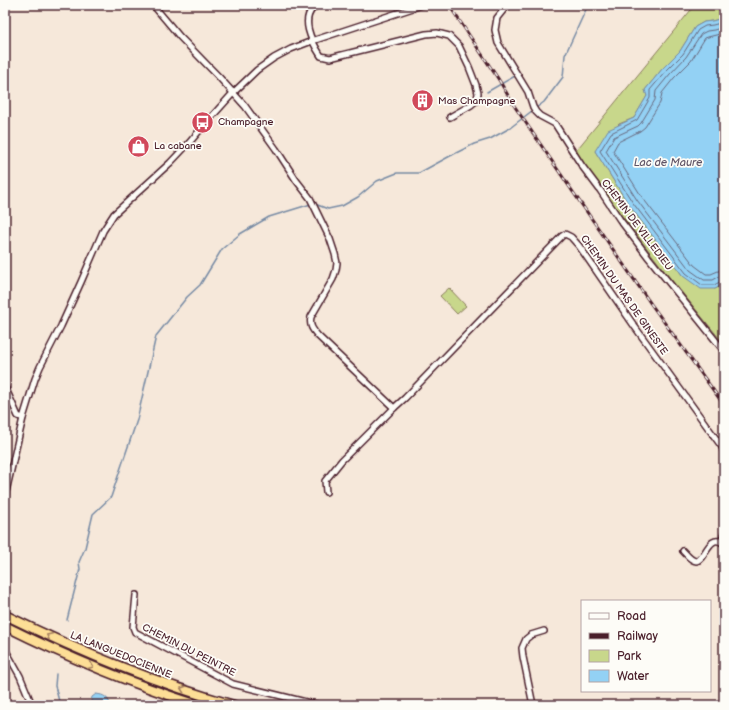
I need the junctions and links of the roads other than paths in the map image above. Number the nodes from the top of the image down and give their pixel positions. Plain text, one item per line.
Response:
1 (153, 5) edge
2 (317, 5) edge
3 (422, 5) edge
4 (509, 5) edge
5 (312, 41) junction
6 (234, 92) junction
7 (450, 117) dead end
8 (724, 351) edge
9 (5, 387) edge
10 (394, 408) junction
11 (23, 418) junction
12 (724, 452) edge
13 (326, 492) dead end
14 (5, 496) edge
15 (724, 534) edge
16 (723, 543) edge
17 (683, 551) dead end
18 (136, 596) dead end
19 (5, 615) edge
20 (5, 626) edge
21 (544, 631) dead end
22 (5, 649) edge
23 (32, 705) edge
24 (198, 705) edge
25 (234, 705) edge
26 (318, 705) edge
27 (533, 705) edge

1 - 6 street
2 - 5 street
3 - 5 street
4 - 8 street, CHEMIN DE VILLEDIEU
5 - 6 street
5 - 7 street
6 - 10 street
6 - 11 street
9 - 11 street
10 - 12 street, CHEMIN DU MAS DE GINESTE
10 - 13 street
11 - 14 street
15 - 16 street
16 - 17 street
18 - 26 street, CHEMIN DU PEINTRE
25 -> 19 highway, LA LANGUEDOCIENNE
20 -> 24 highway, LA LANGUEDOCIENNE
21 - 27 street
22 - 23 street

